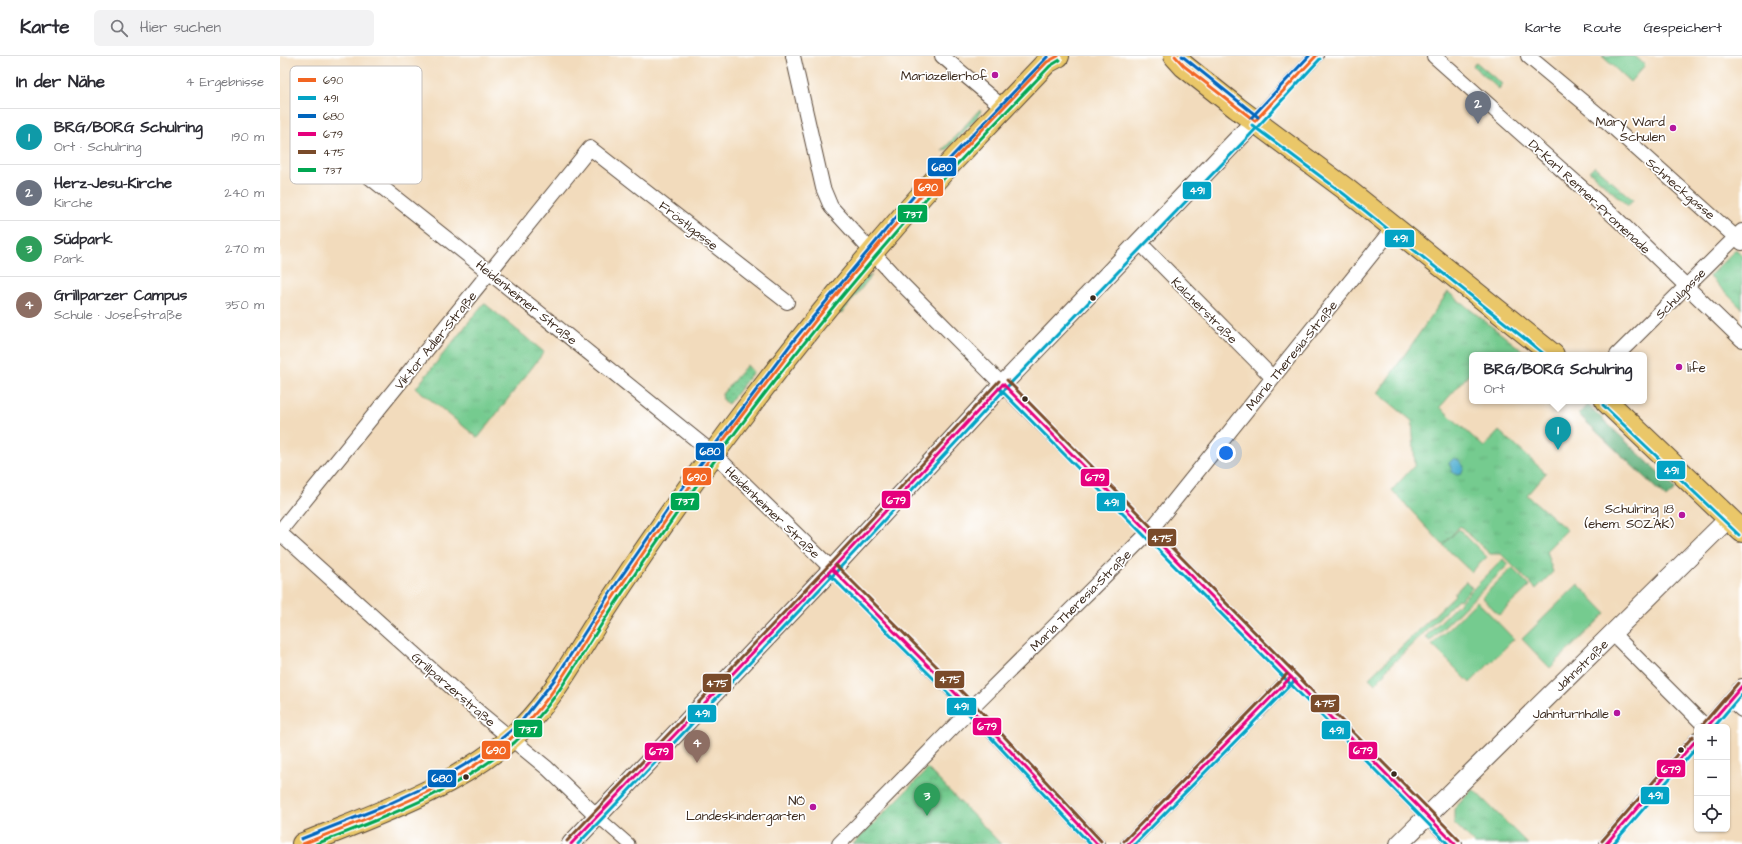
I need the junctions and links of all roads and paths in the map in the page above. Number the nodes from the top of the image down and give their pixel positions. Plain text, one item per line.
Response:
1 (793, 56) edge
2 (942, 56) edge
3 (1175, 56) edge
4 (1316, 56) edge
5 (1434, 56) edge
6 (1528, 56) edge
7 (1051, 58) edge
8 (1000, 104) junction
9 (1255, 122) junction
10 (590, 148) joint
11 (377, 184) edge
12 (1393, 228) junction
13 (1740, 237) edge
14 (1138, 242) junction
15 (873, 253) junction
16 (490, 273) junction
17 (1687, 286) junction
18 (787, 302) dead end
19 (1742, 340) edge
20 (1549, 352) edge
21 (1620, 352) edge
22 (1272, 377) junction
23 (1003, 384) junction
24 (1609, 404) edge
25 (714, 454) junction
26 (1735, 525) edge
27 (280, 532) edge
28 (1149, 532) junction
29 (832, 569) junction
30 (1613, 634) junction
31 (1291, 677) junction
32 (1742, 686) edge
33 (1730, 700) junction
34 (971, 709) junction
35 (1742, 710) edge
36 (1704, 724) edge
37 (1710, 724) edge
38 (512, 738) junction
39 (1694, 742) edge
40 (597, 816) junction
41 (1426, 816) junction
42 (303, 844) edge
43 (571, 844) edge
44 (629, 844) edge
45 (839, 844) edge
46 (1097, 844) edge
47 (1128, 844) edge
48 (1399, 844) edge
49 (1455, 844) edge
50 (1606, 844) edge

1 - 15 street
2 - 8 street
3 - 9 main road
4 - 9 street
5 - 17 street, Dr.Karl Renner-Promenade
6 - 13 street, Schneckgasse
7 - 8 main road
8 - 15 main road
9 - 12 main road
9 - 14 street
10 - 16 street, Viktor Adler-Straße
10 - 18 street, Fröstlgasse
11 - 16 street, Heidenheimer Straße
12 - 20 main road
12 - 22 street, Maria Theresia-Straße
13 - 17 street, Schulgasse
14 - 22 street, Kalcherstraße
14 - 23 street
15 - 23 street
15 - 25 main road
16 - 25 street, Heidenheimer Straße
16 - 27 street, Viktor Adler-Straße
17 - 19 street, Dr.Karl Renner-Promenade
17 - 21 street, Schulgasse
22 - 28 street, Maria Theresia-Straße
23 - 28 street
23 - 29 street
24 - 26 main road
25 - 29 street, Heidenheimer Straße
25 - 38 main road
26 - 30 street, Jahnstraße
27 - 38 street, Grillparzerstraße
28 - 31 street
28 - 34 street, Maria Theresia-Straße
29 - 34 street, Heidenheimer Straße
29 - 40 street
30 - 36 street
30 - 41 street, Jahnstraße
31 - 41 street
31 - 47 street
32 - 33 street
33 - 35 street
33 - 37 street
34 - 45 street, Maria Theresia-Straße
34 - 46 street, Heidenheimer Straße
38 - 40 street, Grillparzerstraße
38 - 42 main road
39 - 50 street
40 - 43 street
40 - 44 street, Grillparzerstraße
41 - 48 street, Jahnstraße
41 - 49 street

